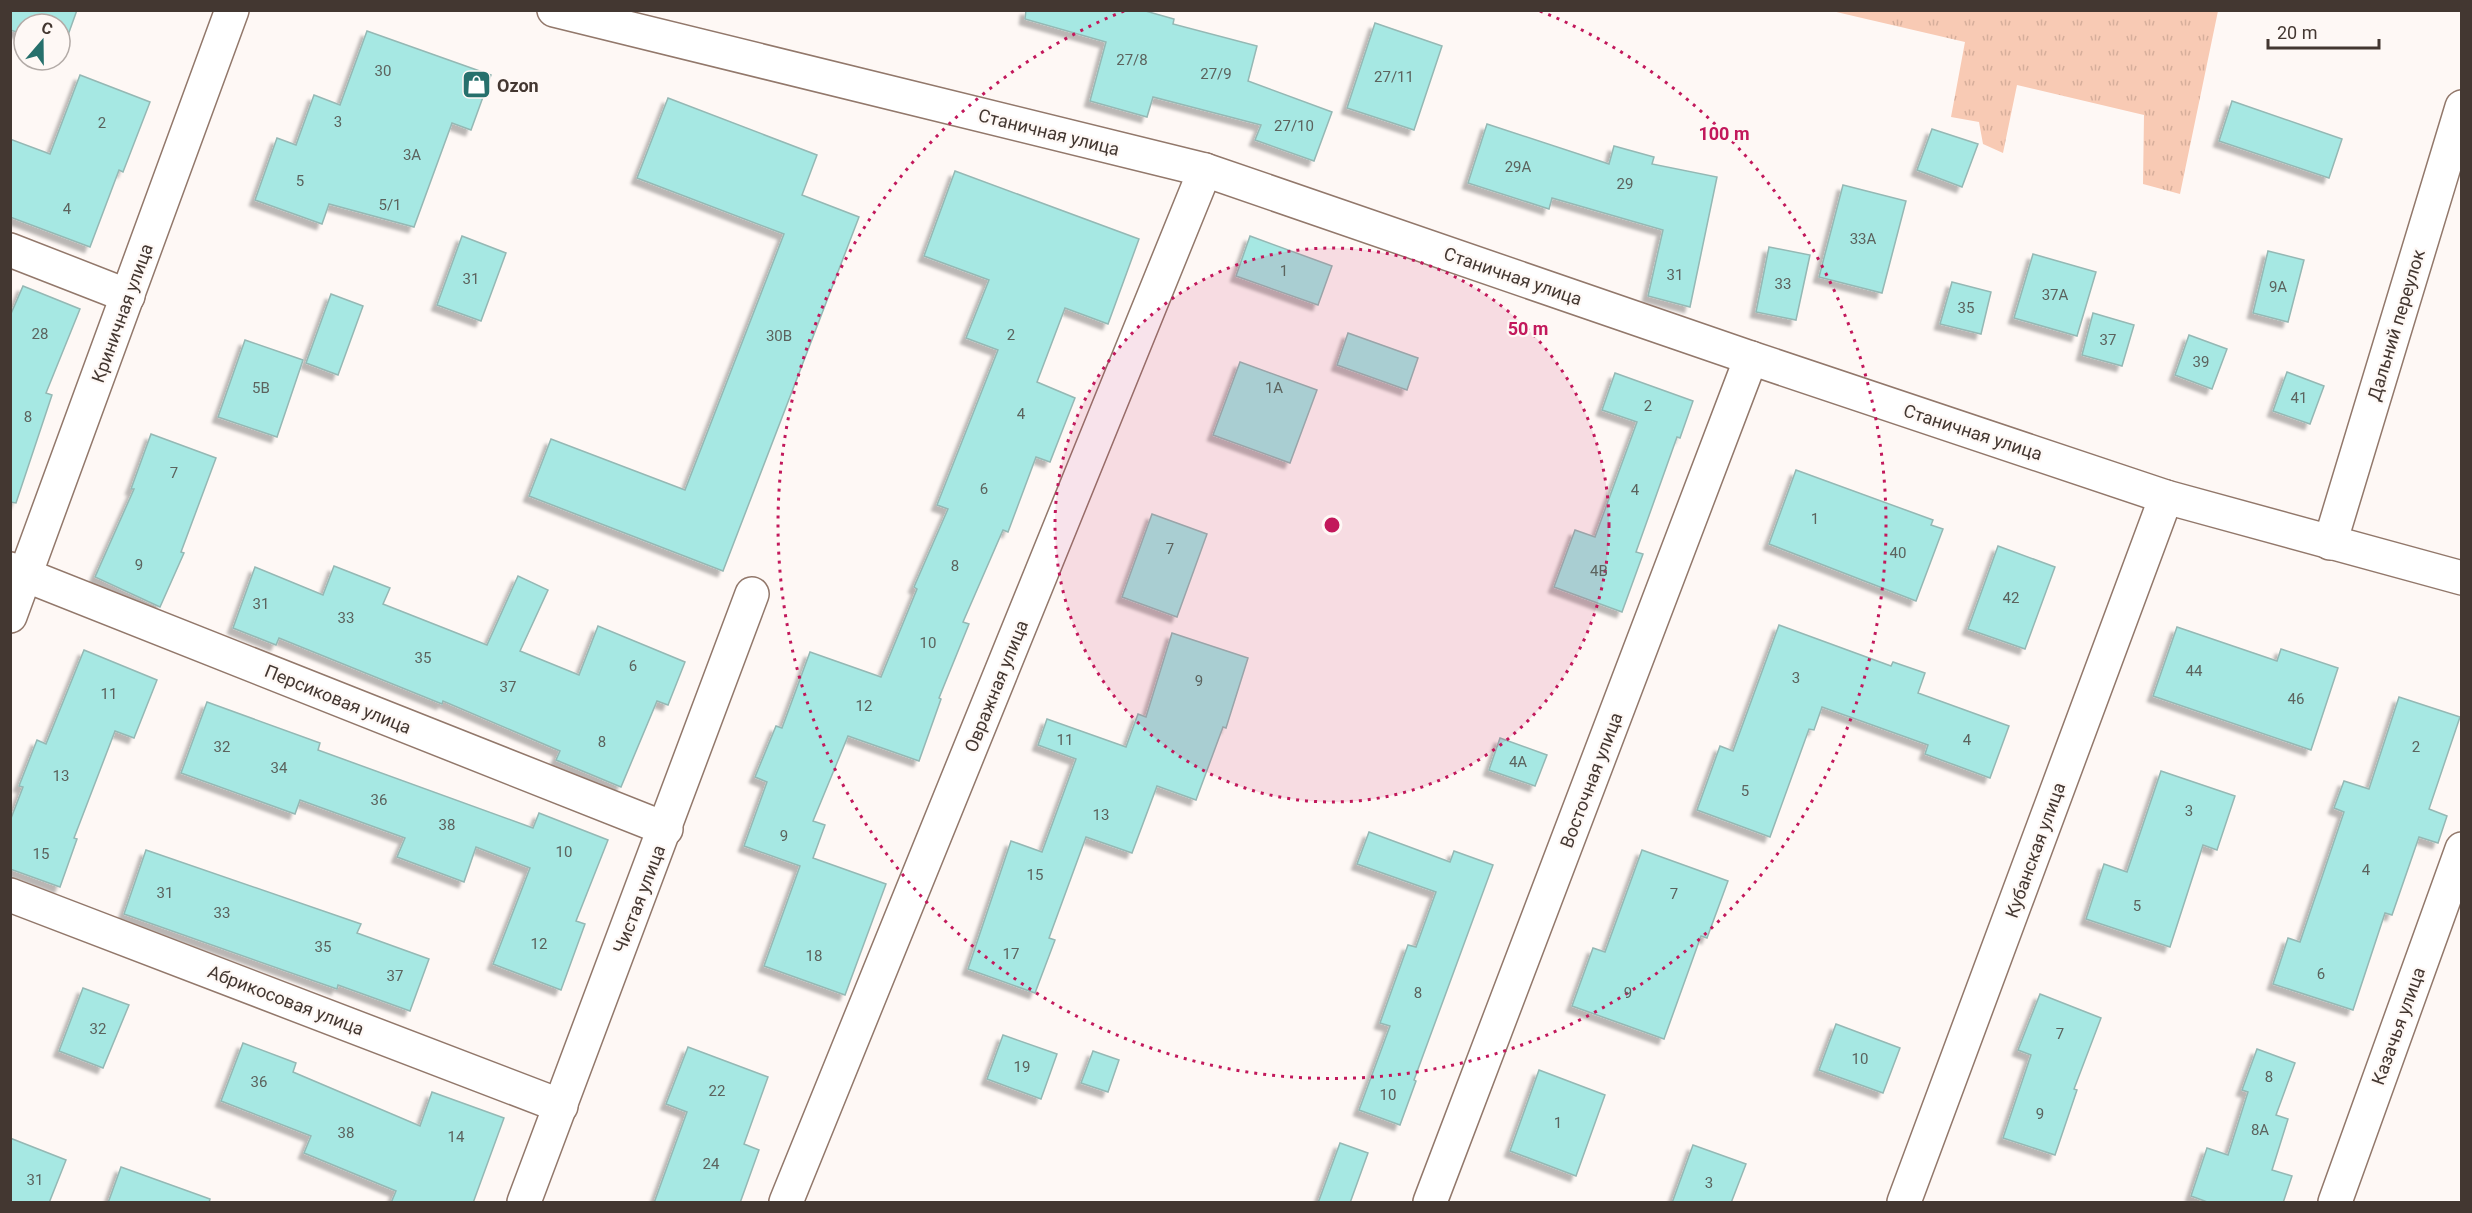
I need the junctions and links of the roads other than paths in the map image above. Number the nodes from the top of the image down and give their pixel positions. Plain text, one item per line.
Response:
1 (232, 10) edge
2 (554, 10) edge
3 (2462, 107) edge
4 (1205, 170) junction
5 (10, 250) edge
6 (128, 296) junction
7 (1751, 358) junction
8 (2166, 497) junction
9 (2330, 543) junction
10 (18, 572) edge
11 (2462, 578) edge
12 (752, 594) dead end
13 (10, 616) edge
14 (666, 829) junction
15 (2462, 849) edge
16 (10, 895) edge
17 (561, 1106) junction
18 (1436, 1201) edge
19 (524, 1203) edge
20 (786, 1203) edge
21 (1904, 1203) edge
22 (2335, 1203) edge

1 - 6 street, Криничная улица
2 - 4 street, Станичная улица
3 - 9 street, Дальний переулок
4 - 7 street, Станичная улица
4 - 20 street, Овражная улица
5 - 6 street
6 - 10 street, Криничная улица
7 - 8 street, Станичная улица
7 - 18 street, Восточная улица
8 - 9 street, Станичная улица
8 - 21 street, Кубанская улица
9 - 11 street, Станичная улица
10 - 13 street, Криничная улица
10 - 14 street, Персиковая улица
12 - 14 street, Чистая улица
14 - 17 street, Чистая улица
15 - 22 street, Казачья улица
16 - 17 street, Абрикосовая улица
17 - 19 street, Чистая улица

